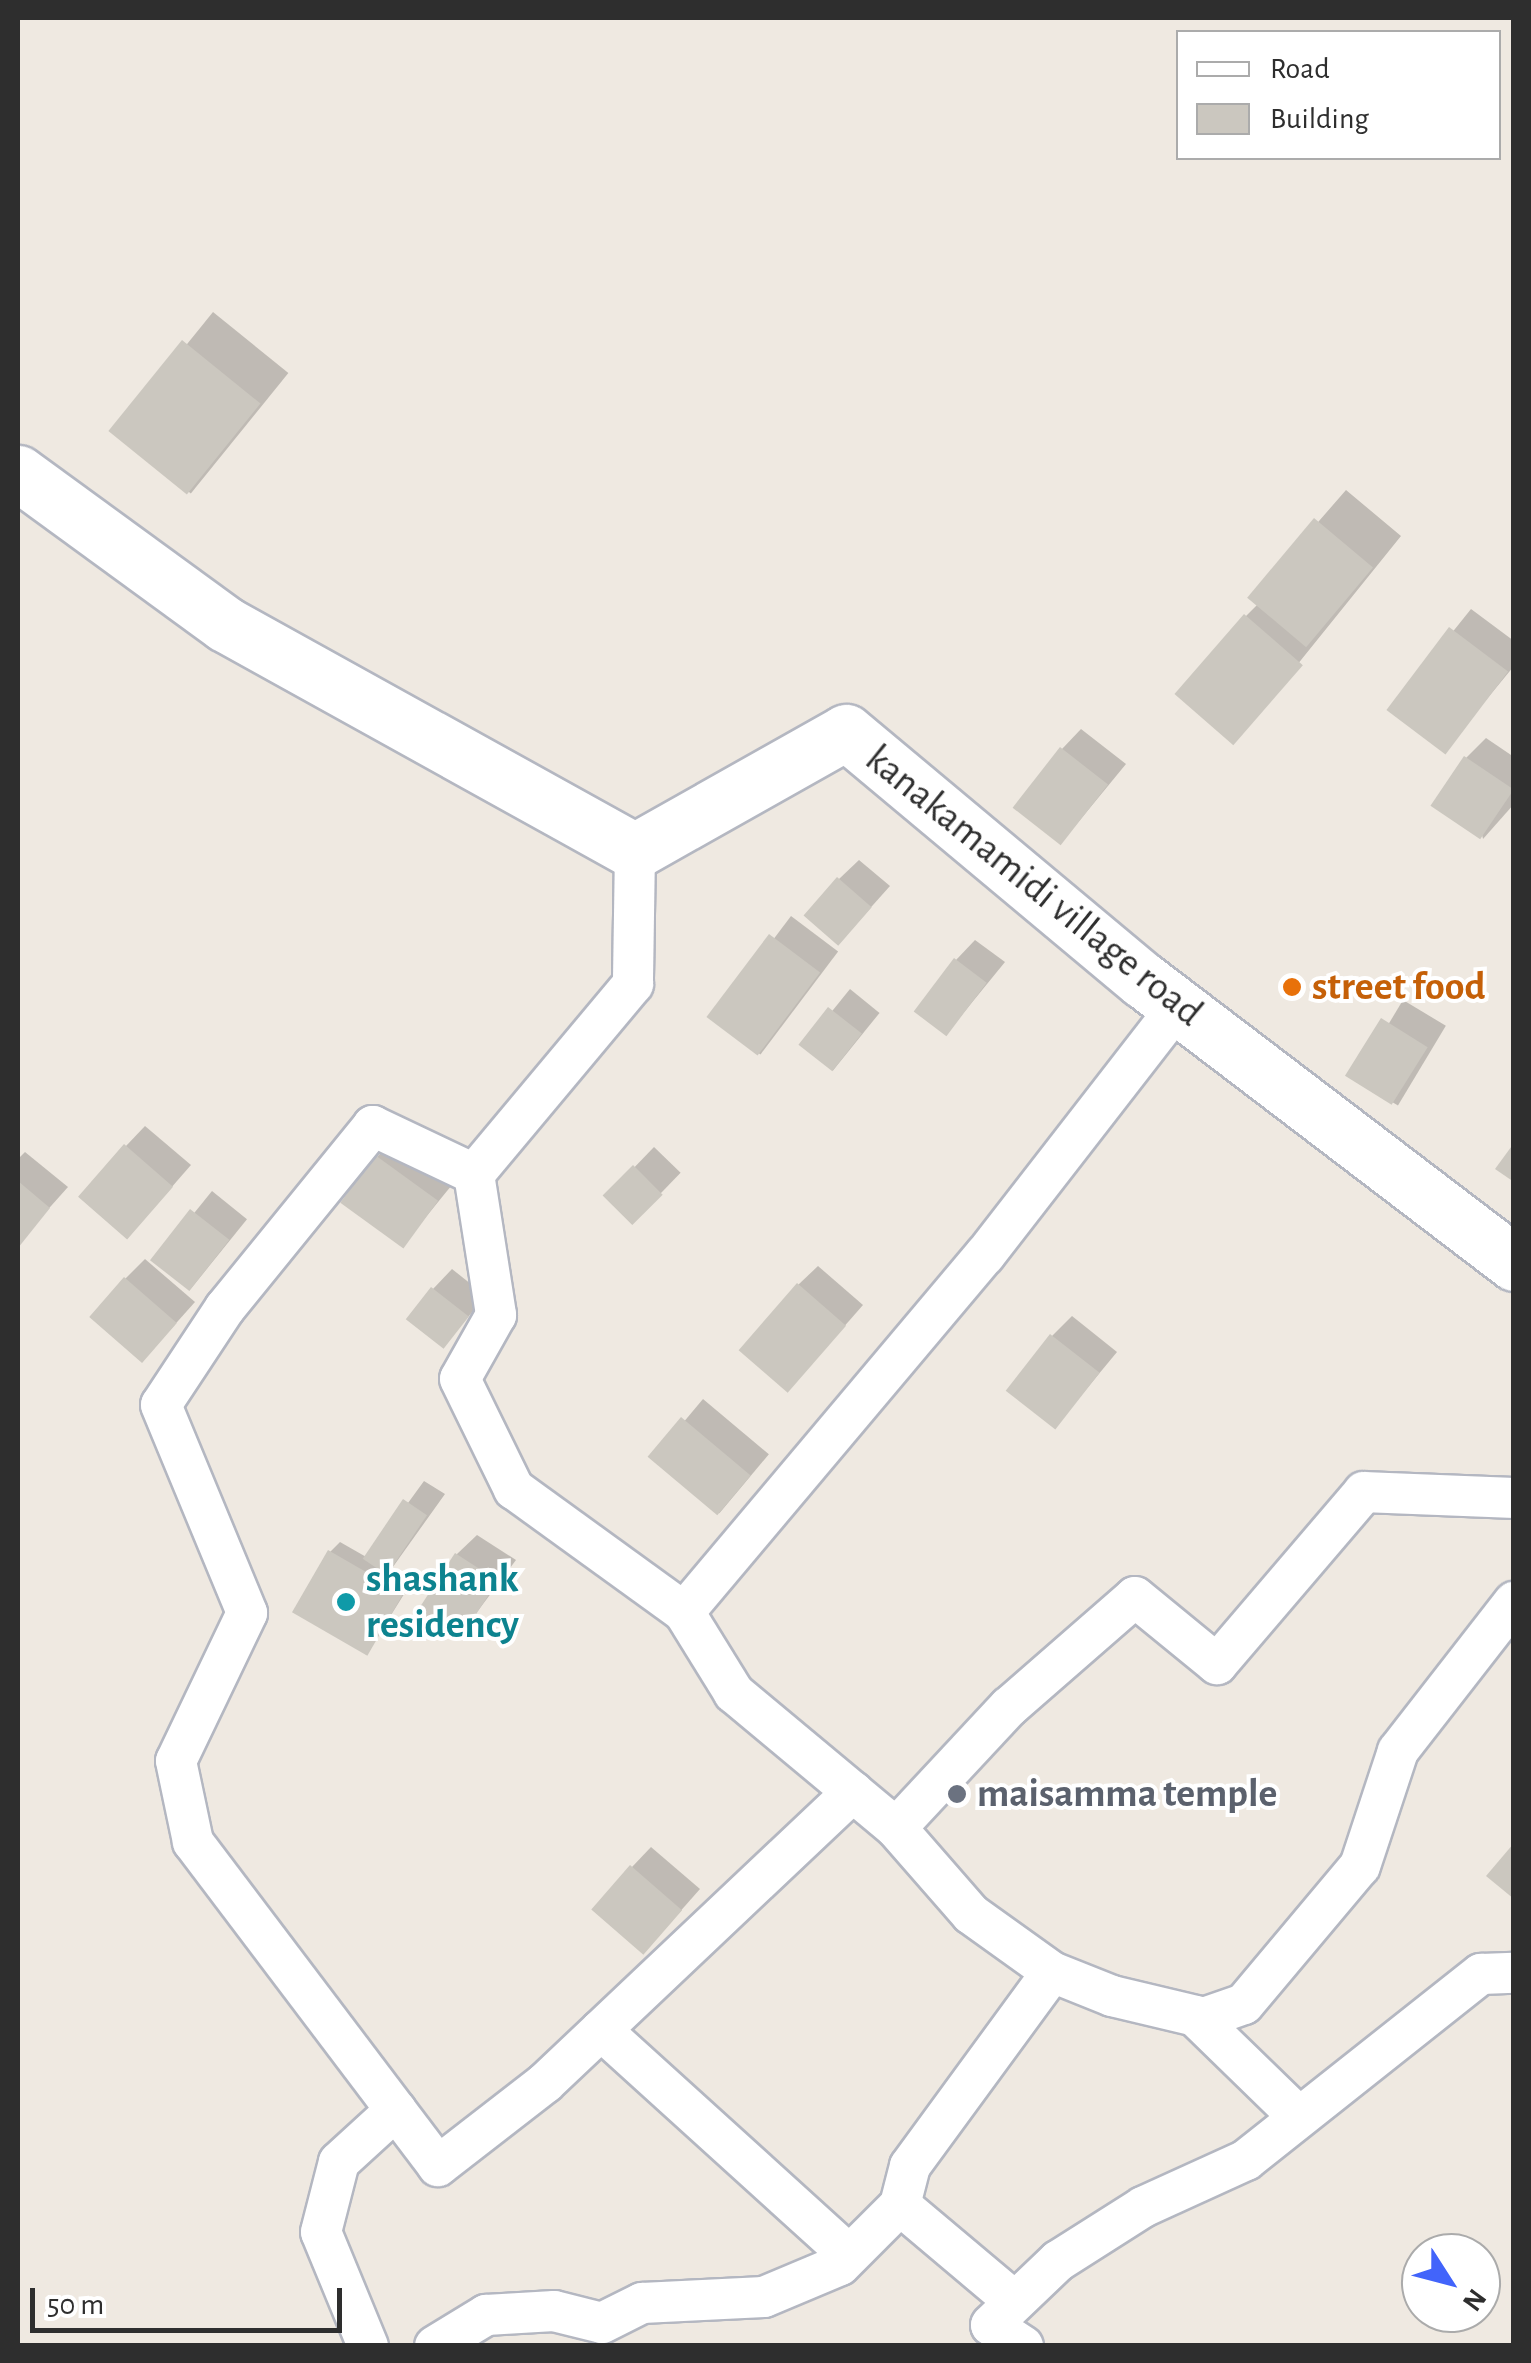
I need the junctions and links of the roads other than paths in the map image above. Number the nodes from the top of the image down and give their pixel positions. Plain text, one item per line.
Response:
1 (18, 473) edge
2 (635, 851) junction
3 (1178, 1006) junction
4 (474, 1174) junction
5 (1514, 1264) edge
6 (1514, 1498) edge
7 (1514, 1602) edge
8 (684, 1612) junction
9 (853, 1792) junction
10 (896, 1828) junction
11 (1052, 1972) junction
12 (1514, 1972) edge
13 (1195, 2016) junction
14 (601, 2030) junction
15 (396, 2110) junction
16 (1298, 2116) junction
17 (900, 2205) junction
18 (849, 2255) junction
19 (1016, 2302) junction
20 (368, 2346) edge
21 (435, 2346) edge
22 (1023, 2346) edge

1 - 2 street
2 - 3 street, kanakamamidi village road
2 - 4 street
3 - 5 street, kanakamamidi village road
3 - 8 street
4 - 8 street
4 - 15 street
6 - 10 street
7 - 13 street
8 - 9 street
9 - 10 street
9 - 14 street
10 - 11 street
11 - 13 street
11 - 17 street
12 - 16 street
13 - 16 street
14 - 15 street
14 - 18 street
15 - 20 street
16 - 19 street
17 - 18 street
17 - 19 street
18 - 21 street
19 - 22 street

